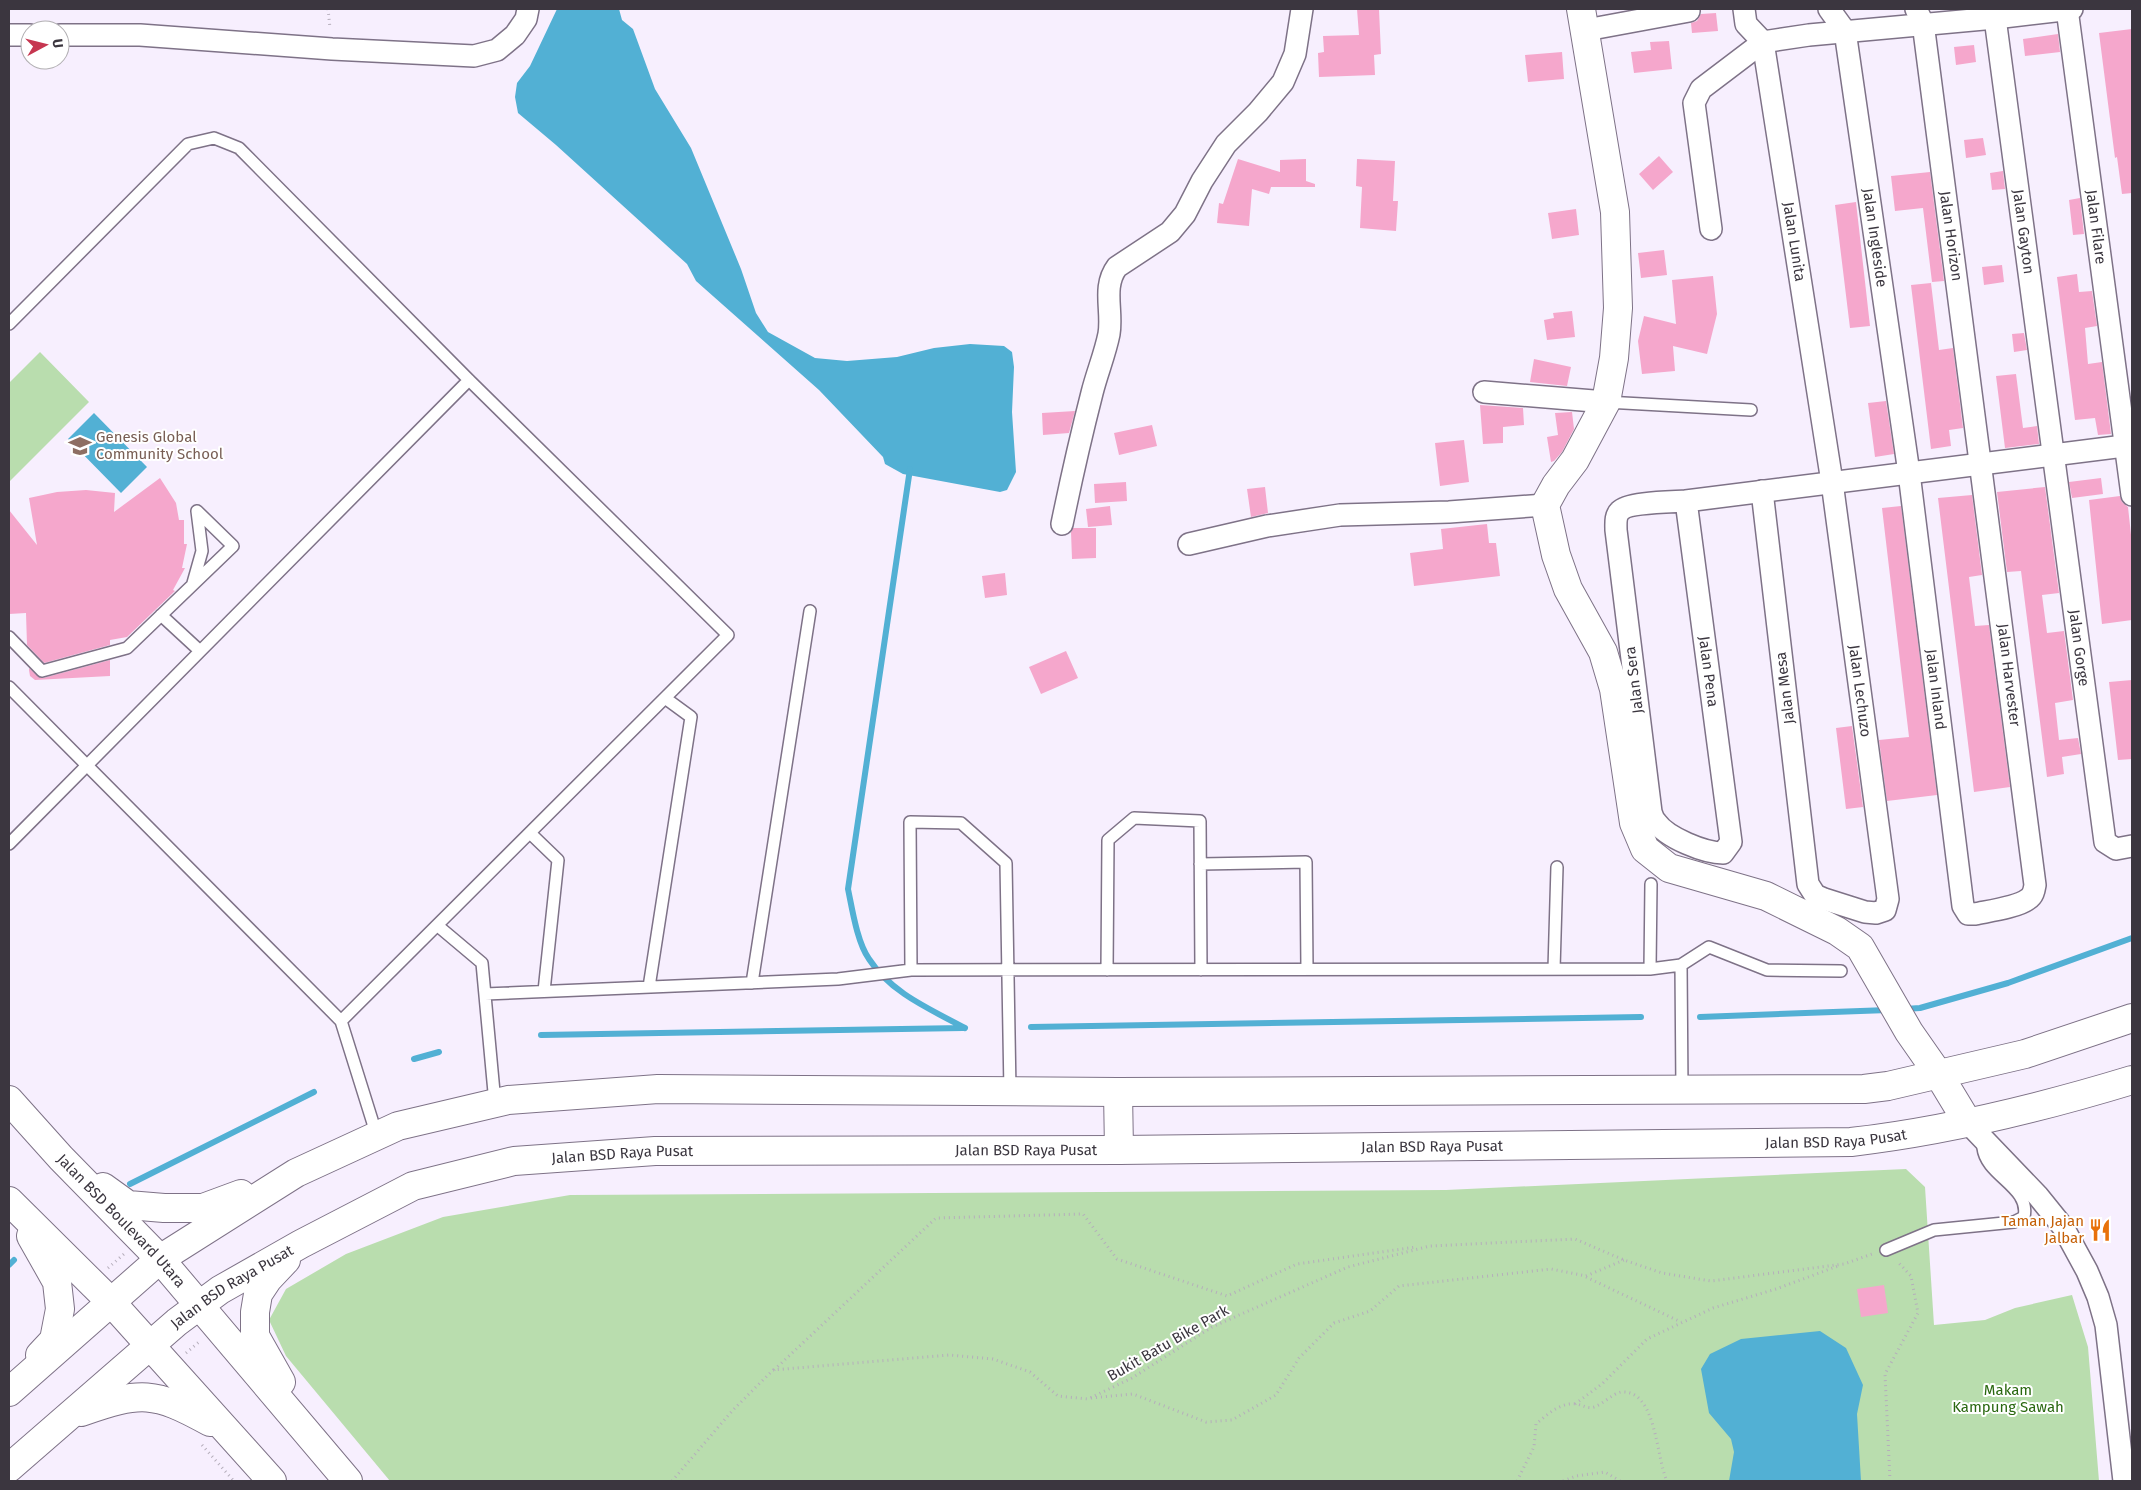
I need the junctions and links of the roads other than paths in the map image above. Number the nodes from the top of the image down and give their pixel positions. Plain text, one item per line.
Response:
1 (528, 9) edge
2 (1302, 9) edge
3 (1688, 9) edge
4 (1744, 9) edge
5 (1830, 9) edge
6 (2067, 9) edge
7 (2072, 9) edge
8 (1994, 13) edge
9 (1919, 16) edge
10 (1583, 19) edge
11 (1845, 31) junction
12 (70, 35) edge
13 (1763, 42) junction
14 (1711, 229) dead end
15 (9, 324) edge
16 (470, 380) junction
17 (1484, 392) dead end
18 (1606, 402) junction
19 (1750, 410) dead end
20 (2129, 446) edge
21 (2054, 455) junction
22 (1982, 464) junction
23 (1910, 473) junction
24 (1832, 482) junction
25 (1762, 491) junction
26 (2132, 495) edge
27 (1686, 500) junction
28 (1545, 505) junction
29 (1062, 524) dead end
30 (1189, 544) dead end
31 (192, 585) junction
32 (810, 610) dead end
33 (161, 615) junction
34 (9, 638) edge
35 (200, 651) junction
36 (9, 687) edge
37 (665, 698) junction
38 (87, 765) junction
39 (1661, 827) joint
40 (530, 833) junction
41 (9, 844) edge
42 (2132, 846) edge
43 (1200, 864) junction
44 (1557, 867) dead end
45 (1651, 884) dead end
46 (1808, 884) joint
47 (1963, 906) joint
48 (438, 926) junction
49 (1681, 965) junction
50 (1307, 969) junction
51 (1554, 969) junction
52 (1650, 969) junction
53 (911, 970) junction
54 (1007, 970) junction
55 (1108, 970) junction
56 (1201, 970) junction
57 (1841, 971) dead end
58 (752, 983) junction
59 (649, 987) junction
60 (544, 992) junction
61 (486, 994) junction
62 (2132, 1018) edge
63 (341, 1022) junction
64 (1939, 1074) junction
65 (2132, 1080) edge
66 (1682, 1090) junction
67 (1010, 1091) junction
68 (1118, 1092) junction
69 (9, 1100) edge
70 (495, 1103) junction
71 (1977, 1132) junction
72 (377, 1136) junction
73 (1119, 1150) junction
74 (61, 1158) junction
75 (296, 1173) junction
76 (12, 1204) edge
77 (301, 1244) junction
78 (1886, 1250) road end
79 (160, 1258) junction
80 (101, 1292) junction
81 (200, 1304) junction
82 (150, 1347) junction
83 (9, 1390) edge
84 (69, 1416) junction
85 (297, 1420) junction
86 (229, 1433) junction
87 (9, 1468) edge
88 (272, 1481) edge
89 (348, 1481) edge
90 (2124, 1481) edge

1 - 12 street
2 - 29 street
3 - 10 street
4 - 13 street
5 - 11 street, Jalan Ingleside
6 - 7 street
6 - 8 street
6 - 20 street, Jalan Filare
8 - 9 street
8 - 21 street, Jalan Gayton
9 - 11 street
9 - 22 street, Jalan Horizon
10 - 18 main road
11 - 13 street
11 - 23 street, Jalan Ingleside
13 - 14 street
13 - 24 street, Jalan Lunita
15 - 16 lane
16 - 35 lane
16 - 37 lane
17 - 18 street
18 - 19 lane
18 - 28 main road
20 - 21 street
20 - 26 street, Jalan Filare
21 - 22 street
21 - 42 street, Jalan Gorge
22 - 23 street
22 - 47 street, Jalan Harvester
23 - 24 street
23 - 47 street, Jalan Inland
24 - 25 street
24 - 46 street, Jalan Lechuzo
25 - 27 street
25 - 46 street, Jalan Mesa
27 - 39 street, Jalan Sera
27 - 39 street, Jalan Pena
28 - 30 street
28 - 64 main road
31 - 31 lane
31 - 33 lane
32 - 58 lane
33 - 34 lane
33 - 35 lane
35 - 38 lane
36 - 38 lane
37 - 40 lane
37 - 59 lane
38 - 41 lane
38 - 63 lane
40 - 48 lane
40 - 60 lane
43 - 50 lane
43 - 55 lane
43 - 56 lane
44 - 51 lane
45 - 52 lane
48 - 61 lane
48 - 63 lane
49 - 52 lane
49 - 57 lane
49 - 66 lane
50 - 51 lane
50 - 56 lane
51 - 52 lane
53 - 54 lane
53 - 54 lane
53 - 58 lane
54 - 55 lane
54 - 67 lane
55 - 56 lane
58 - 59 lane
59 - 60 lane
60 - 61 lane
61 - 70 lane
62 - 64 main road
63 - 72 lane
64 - 66 main road
64 - 71 main road
65 - 71 main road, Jalan BSD Raya Pusat
66 - 68 main road
67 - 68 main road
67 - 70 main road
68 - 73 main road
69 - 74 main road, Jalan BSD Boulevard Utara
70 - 72 main road
71 - 73 main road, Jalan BSD Raya Pusat
71 - 78 lane
71 - 90 street
72 - 75 main road
73 - 77 main road, Jalan BSD Raya Pusat
74 - 75 main road
74 - 79 main road, Jalan BSD Boulevard Utara
75 - 79 main road
76 - 80 main road
76 - 83 main road
77 - 81 main road, Jalan BSD Raya Pusat
77 - 85 main road
79 - 80 main road
79 - 81 main road, Jalan BSD Boulevard Utara
80 - 82 main road
80 - 83 main road
81 - 82 main road, Jalan BSD Raya Pusat
81 - 85 main road, Jalan BSD Boulevard Utara
82 - 84 main road, Jalan BSD Raya Pusat
82 - 86 main road
84 - 86 main road
84 - 87 main road, Jalan BSD Raya Pusat
85 - 89 main road, Jalan BSD Boulevard Utara
86 - 88 main road

